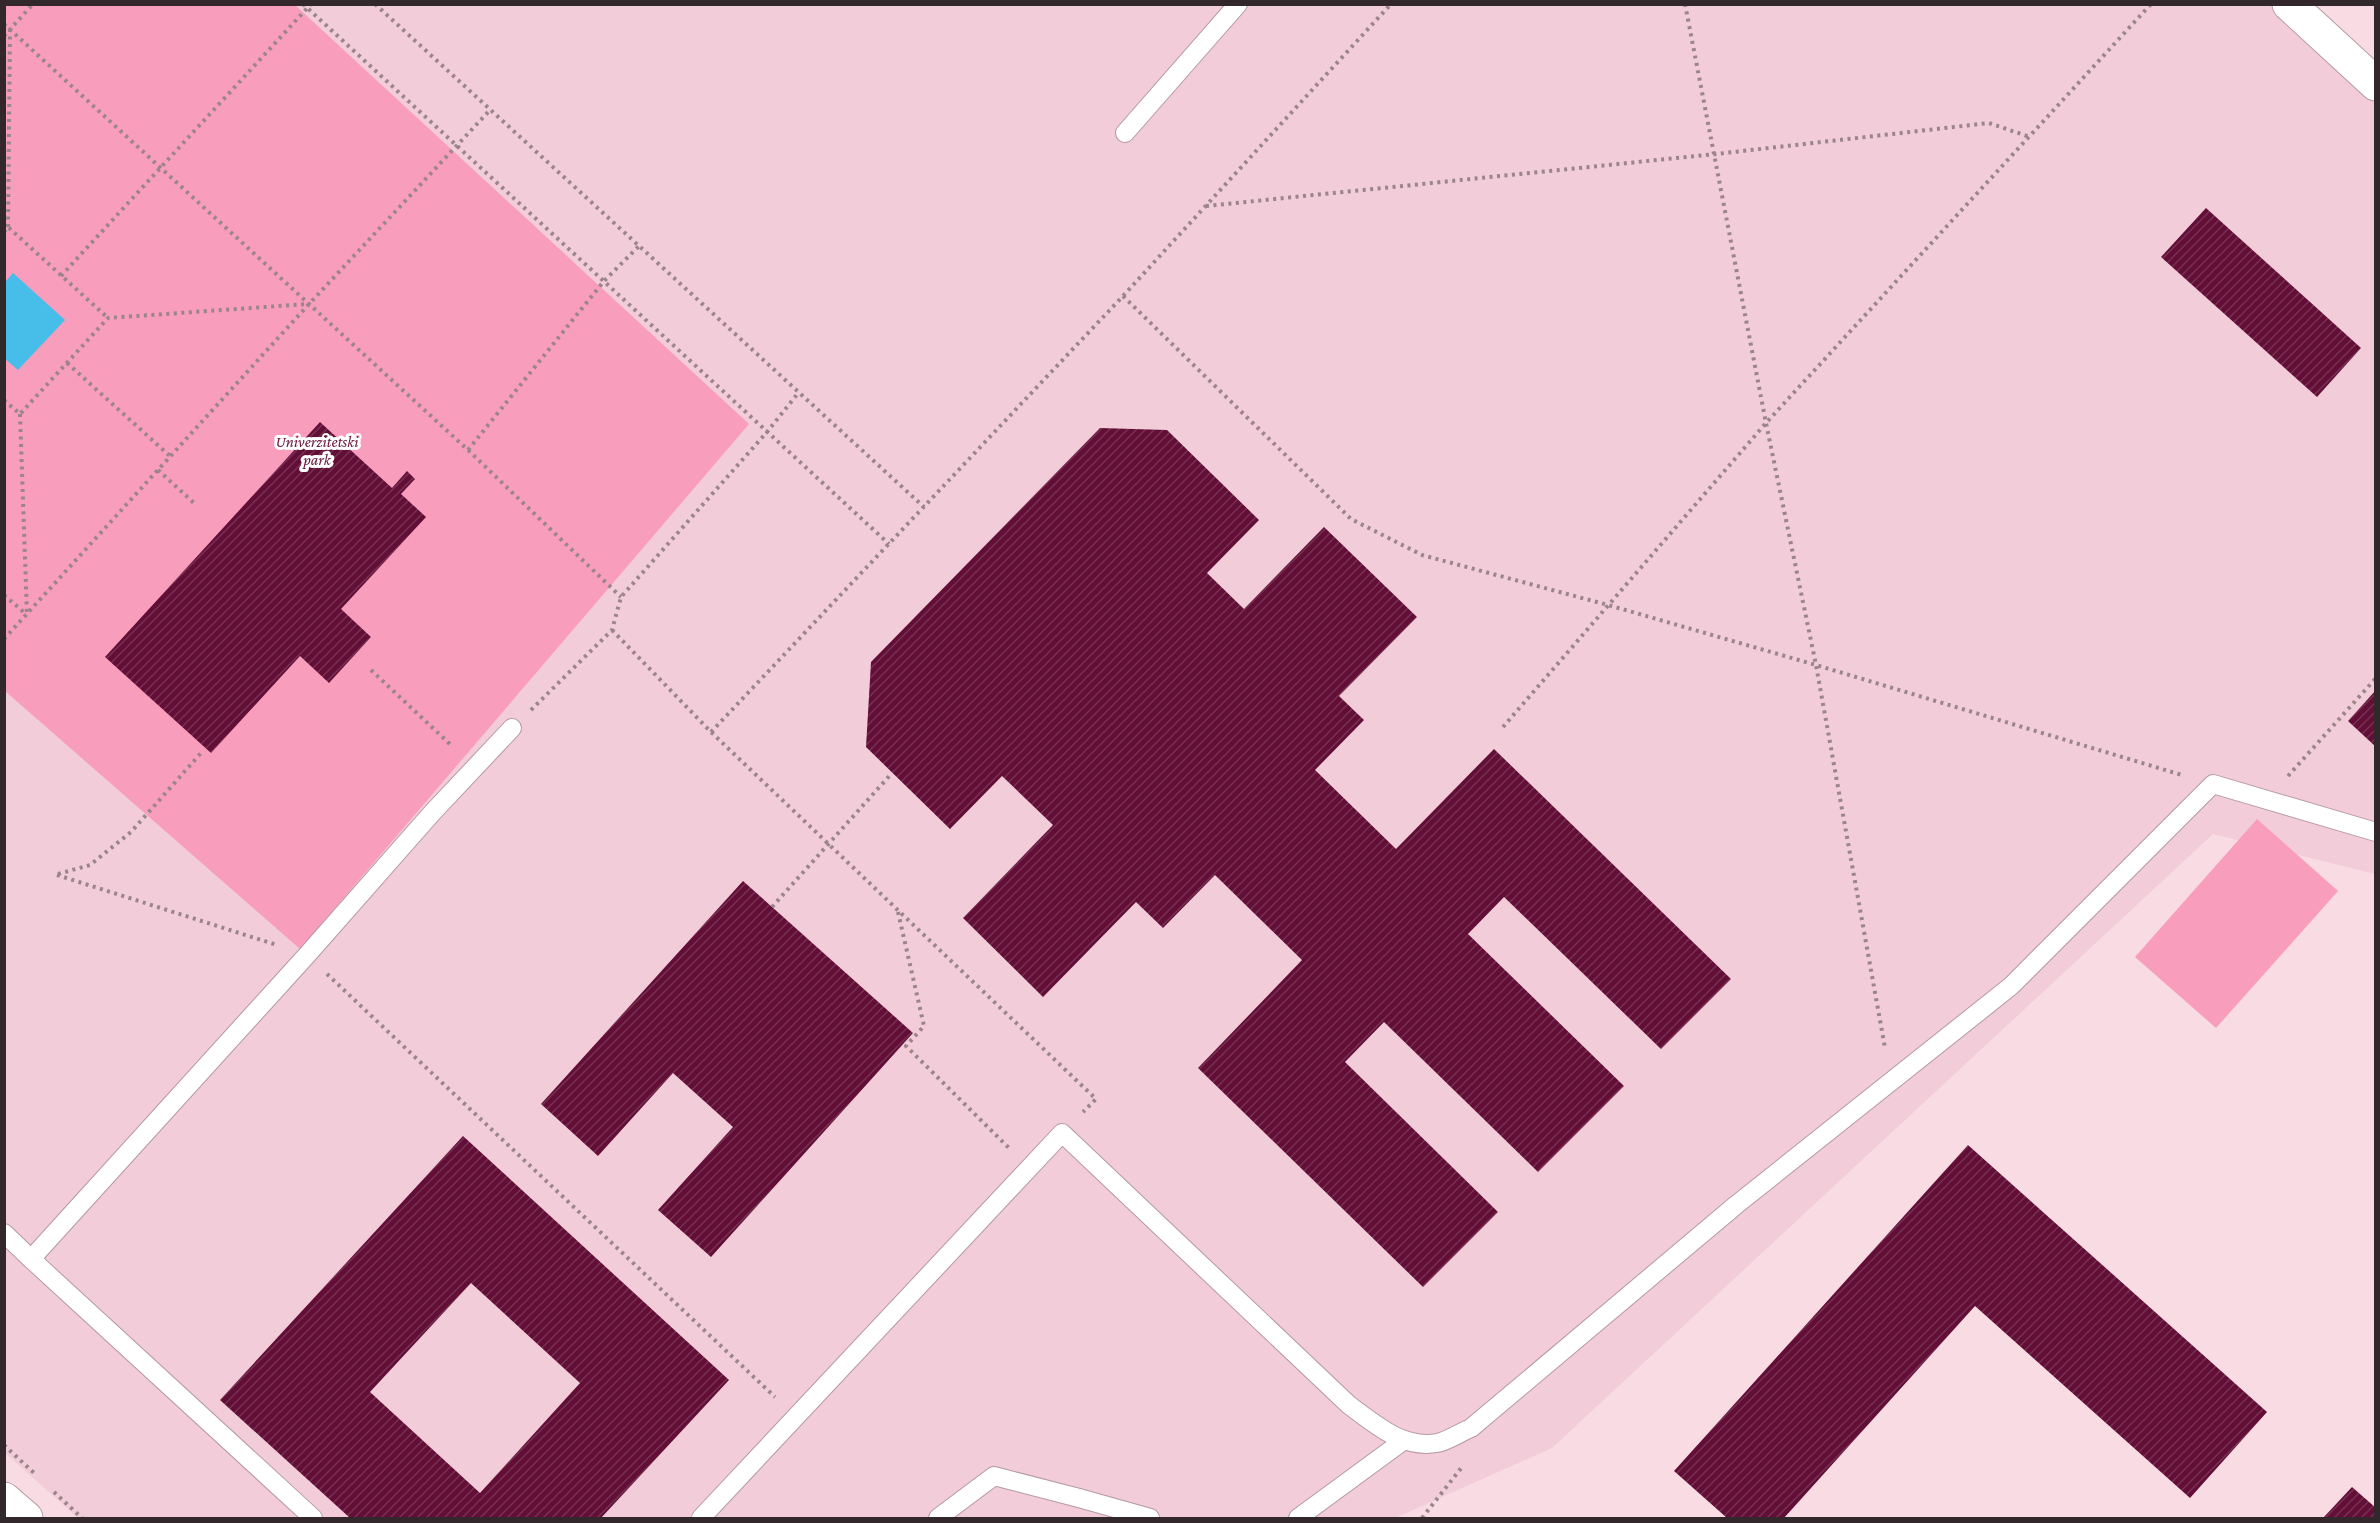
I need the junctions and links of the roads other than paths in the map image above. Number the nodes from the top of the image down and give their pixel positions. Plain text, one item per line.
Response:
1 (1238, 4) edge
2 (2289, 4) edge
3 (2376, 84) edge
4 (1125, 133) dead end
5 (512, 728) road end
6 (2376, 832) edge
7 (4, 1233) edge
8 (31, 1258) junction
9 (1403, 1441) junction
10 (4, 1499) edge
11 (26, 1518) edge
12 (314, 1518) edge
13 (701, 1518) edge
14 (938, 1518) edge
15 (1150, 1518) edge
16 (1298, 1518) edge

1 - 4 lane
2 - 3 street
5 - 8 lane
6 - 9 lane
7 - 8 lane
8 - 12 lane
9 - 13 lane
9 - 16 lane
10 - 11 street
14 - 15 lane

